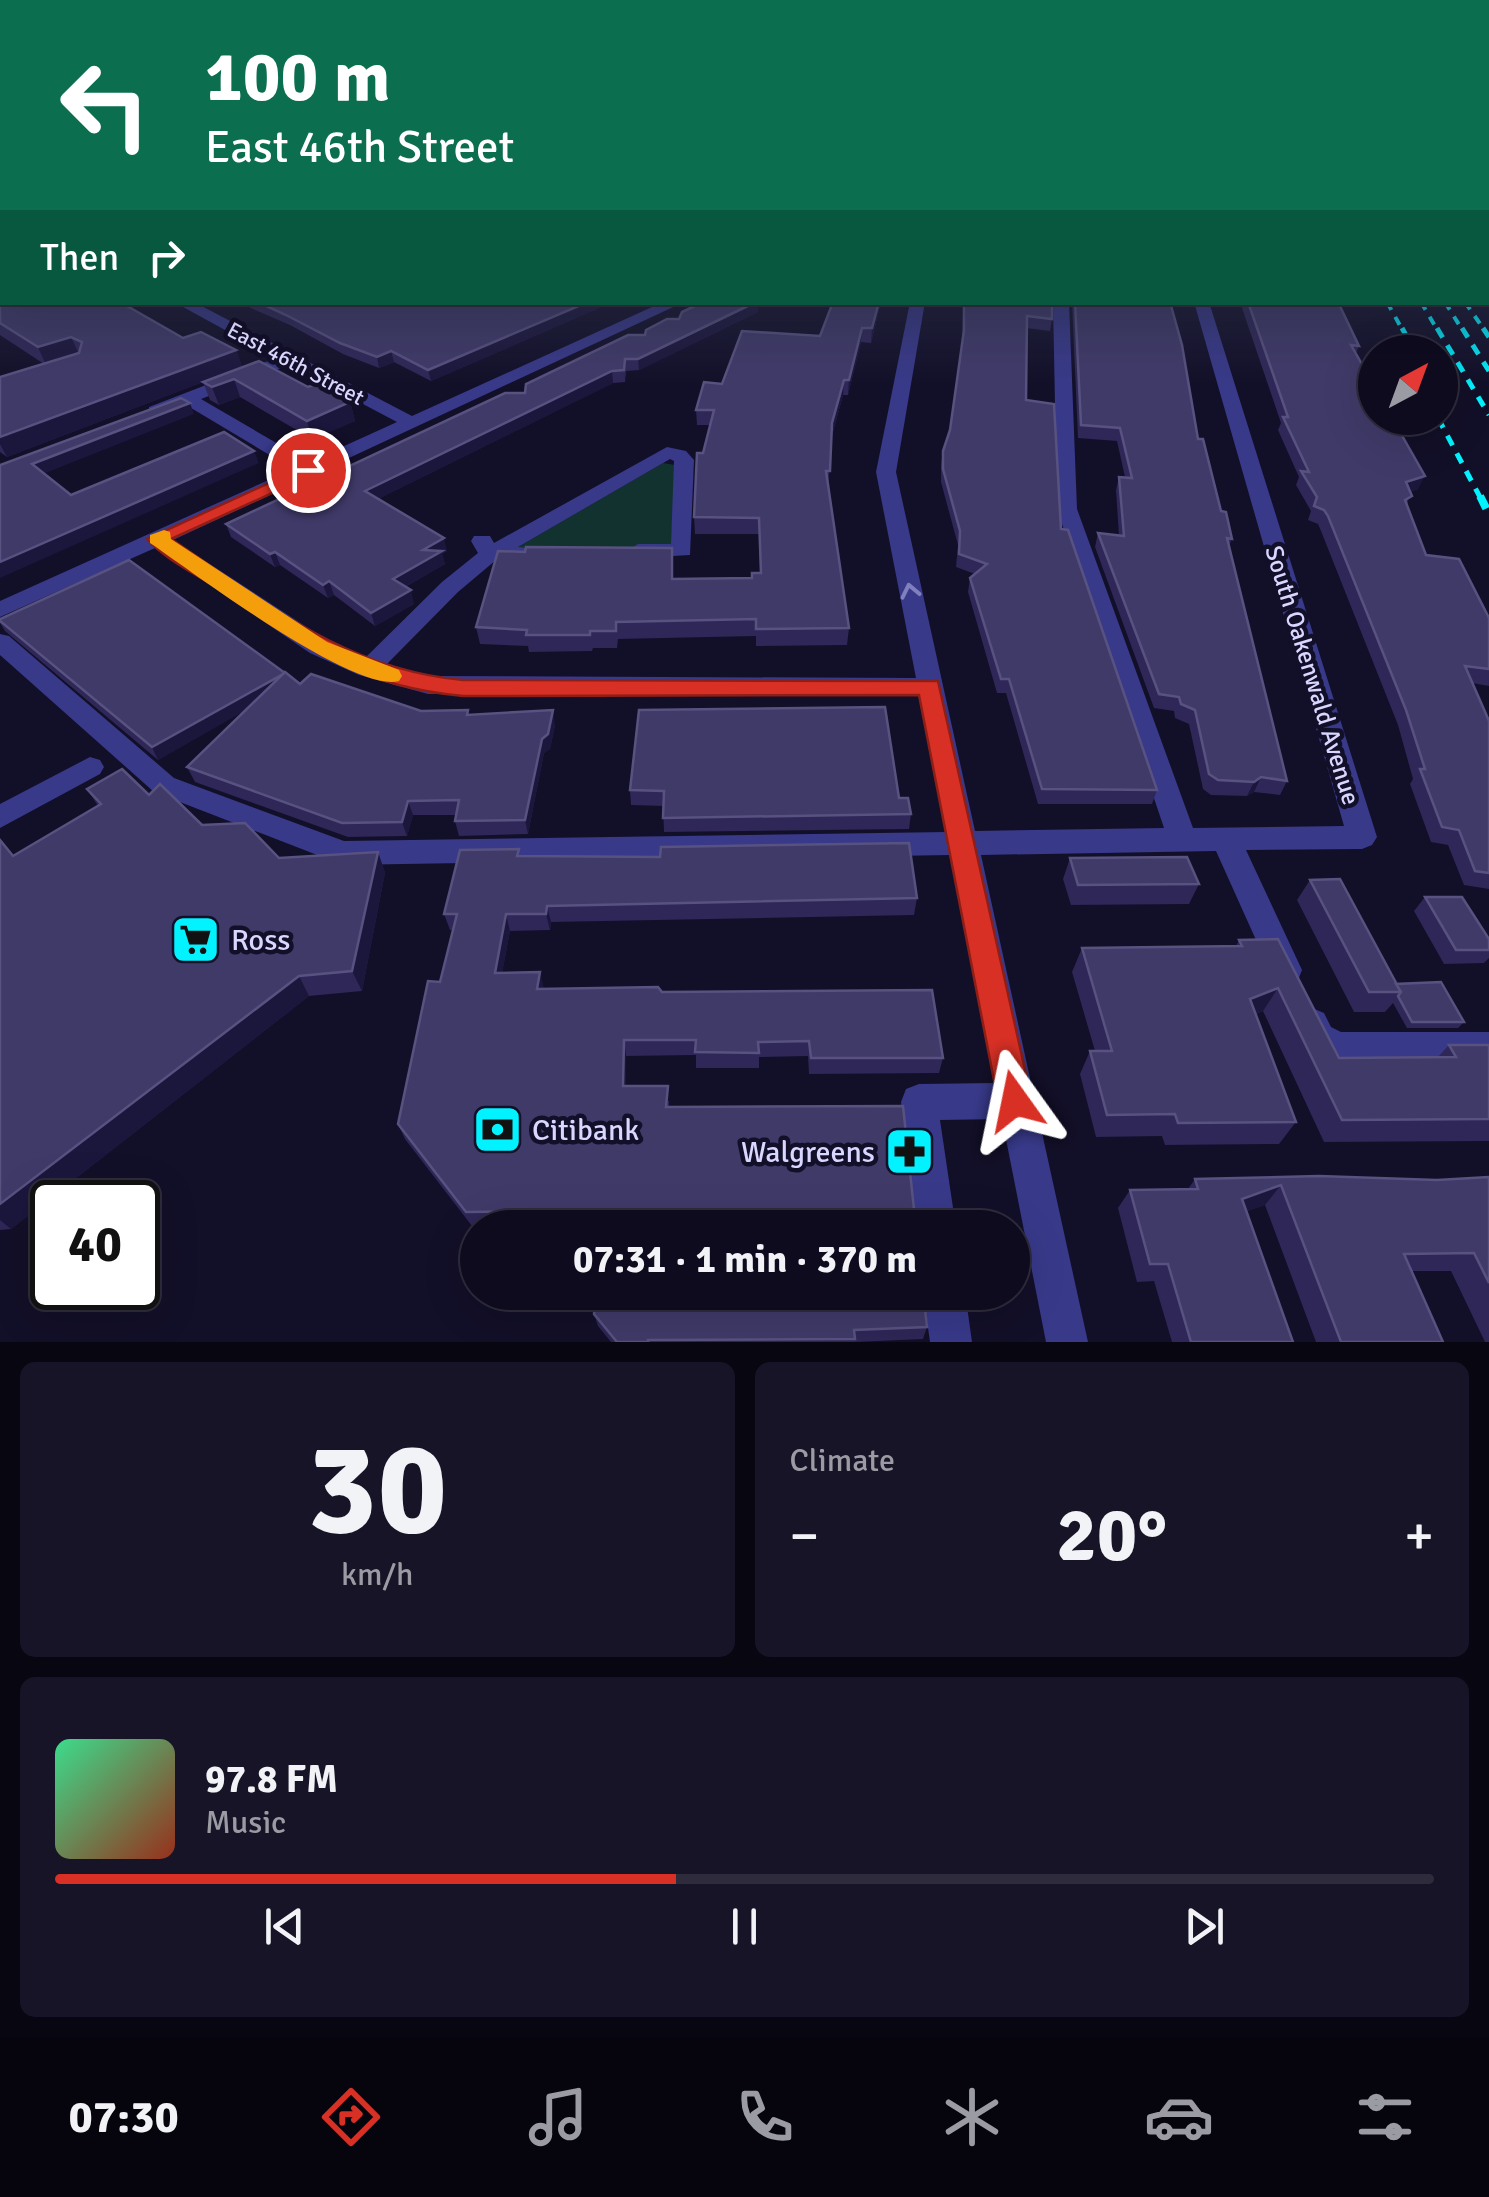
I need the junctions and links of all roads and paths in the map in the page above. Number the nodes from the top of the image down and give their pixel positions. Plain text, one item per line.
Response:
1 (186, 305) edge
2 (221, 305) edge
3 (670, 305) edge
4 (917, 305) edge
5 (1061, 305) edge
6 (1202, 305) edge
7 (199, 312) junction
8 (290, 360) junction
9 (188, 398) junction
10 (137, 418) edge
11 (412, 423) junction
12 (308, 470) junction
13 (157, 539) junction
14 (486, 548) junction
15 (624, 551) edge
16 (548, 553) edge
17 (0, 610) edge
18 (0, 642) edge
19 (368, 670) junction
20 (930, 687) junction
21 (90, 767) dead end
22 (0, 816) edge
23 (1182, 838) junction
24 (1226, 838) junction
25 (962, 840) junction
26 (1489, 1048) edge
27 (1015, 1101) junction
28 (934, 1210) edge
29 (947, 1310) edge
30 (951, 1342) edge
31 (1067, 1342) edge

1 - 7 street, East 46th Street
2 - 7 street
3 - 11 street
20 -> 4 street
5 - 23 street
6 - 24 street, South Oakenwald Avenue
7 - 8 street, East 46th Street
8 - 9 street
8 - 11 street, East 46th Street
9 - 10 street
9 - 12 street
11 - 12 street
12 - 13 street
13 - 17 street
13 - 19 street
14 - 15 street
14 - 16 street
14 - 19 street
18 - 25 street, South Oakenwald Avenue
19 - 20 street
20 - 25 street
21 - 22 street
23 - 24 street, South Oakenwald Avenue
23 - 25 street, South Oakenwald Avenue
24 - 26 street
25 - 27 street
27 - 28 street
27 - 31 street
29 - 30 street

